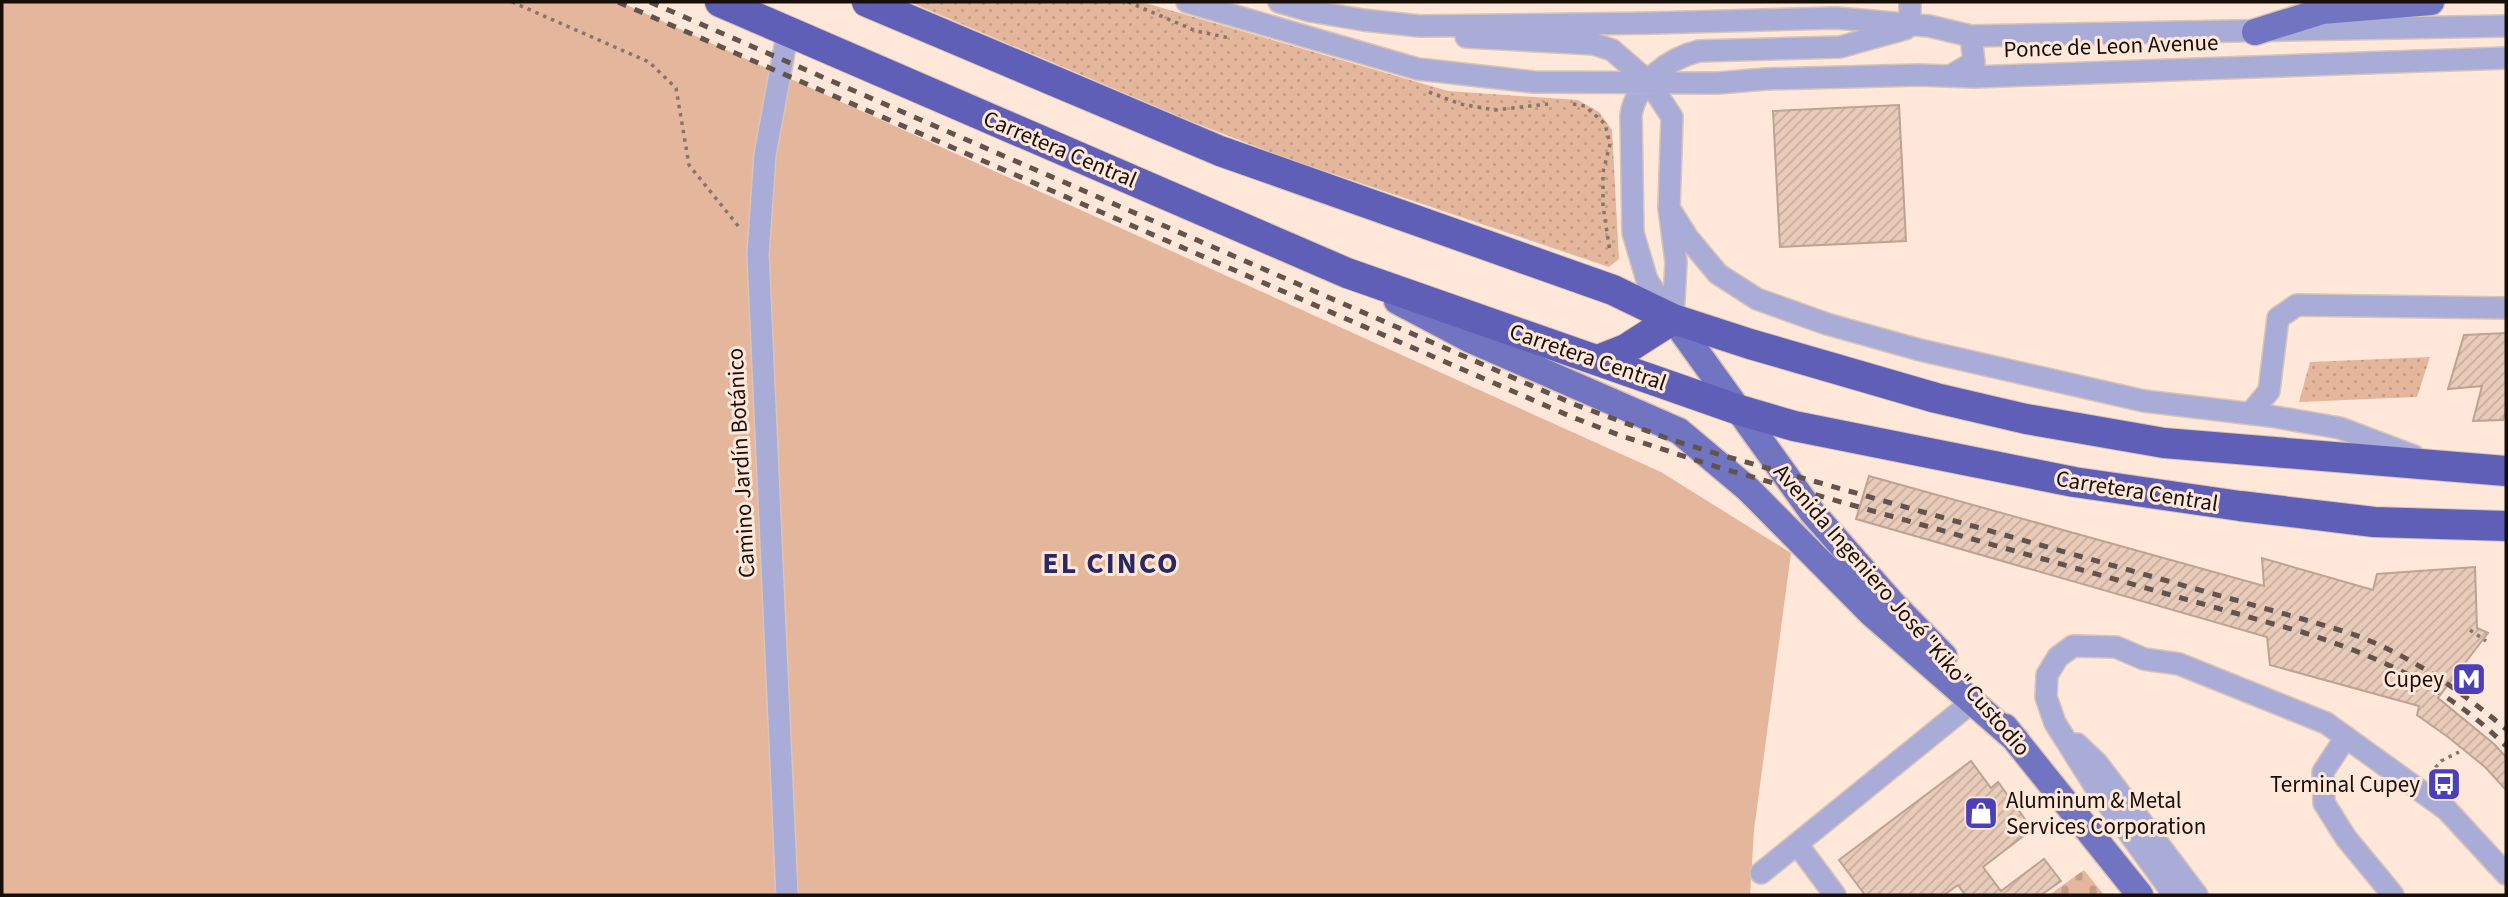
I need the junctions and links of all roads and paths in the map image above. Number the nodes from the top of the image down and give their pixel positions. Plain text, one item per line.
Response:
1 (512, 2) edge
2 (720, 2) edge
3 (867, 2) edge
4 (1128, 2) edge
5 (1187, 2) edge
6 (1279, 2) edge
7 (1910, 2) edge
8 (2431, 2) edge
9 (1790, 10) edge
10 (1259, 12) edge
11 (1420, 26) junction
12 (1912, 26) junction
13 (2506, 26) edge
14 (788, 30) junction
15 (2255, 32) junction
16 (1971, 36) junction
17 (1241, 39) dead end
18 (2506, 58) edge
19 (1950, 76) junction
20 (1649, 82) junction
21 (1423, 90) dead end
22 (1564, 102) dead end
23 (1550, 104) dead end
24 (1669, 208) junction
25 (1610, 252) dead end
26 (758, 254) junction
27 (1347, 273) junction
28 (2506, 308) edge
29 (1673, 319) junction
30 (1598, 360) junction
31 (1736, 409) junction
32 (2250, 414) junction
33 (2438, 465) junction
34 (2506, 471) edge
35 (2506, 526) edge
36 (2470, 630) dead end
37 (2486, 641) dead end
38 (1972, 702) junction
39 (2055, 723) junction
40 (2346, 737) junction
41 (2016, 740) junction
42 (1797, 844) junction
43 (1761, 873) dead end
44 (2506, 874) edge
45 (787, 895) edge
46 (1835, 895) edge
47 (2140, 895) edge
48 (2174, 895) edge
49 (2197, 895) edge
50 (2393, 895) edge

1 - 26 path
2 - 14 highway, Carretera Central
3 - 29 highway
4 - 17 path
5 - 10 street, Ponce de Leon Avenue
6 - 11 street
7 - 12 street
8 - 15 main road
9 - 11 street, Ponce de Leon Avenue
9 - 12 street, Ponce de Leon Avenue
10 - 20 street, Ponce de Leon Avenue
11 - 20 street
12 - 16 street, Ponce de Leon Avenue
12 - 20 street
13 - 15 street, Ponce de Leon Avenue
14 - 26 street, Camino Jardín Botánico
14 - 27 highway, Carretera Central
15 - 16 street, Ponce de Leon Avenue
16 - 19 street
18 - 19 street, Ponce de Leon Avenue
19 - 20 street, Ponce de Leon Avenue
20 - 24 street
20 - 29 street
21 - 23 path
22 - 25 path
24 - 29 street
24 - 32 street
26 - 45 street, Camino Jardín Botánico
27 - 30 highway, Carretera Central
27 - 38 main road
28 - 32 street
29 - 30 highway
29 - 31 main road, Avenida Ingeniero José "Kiko" Custodio
29 - 33 highway
30 - 31 highway, Carretera Central
31 - 35 highway, Carretera Central
31 - 41 main road, Avenida Ingeniero José "Kiko" Custodio
32 - 33 street
33 - 34 highway
36 - 37 path
38 - 41 main road
38 - 42 street
39 - 40 street
39 - 48 street
39 - 49 street
40 - 44 street
40 - 50 street
41 - 47 main road, Avenida Ingeniero José "Kiko" Custodio
42 - 43 street
42 - 46 street

